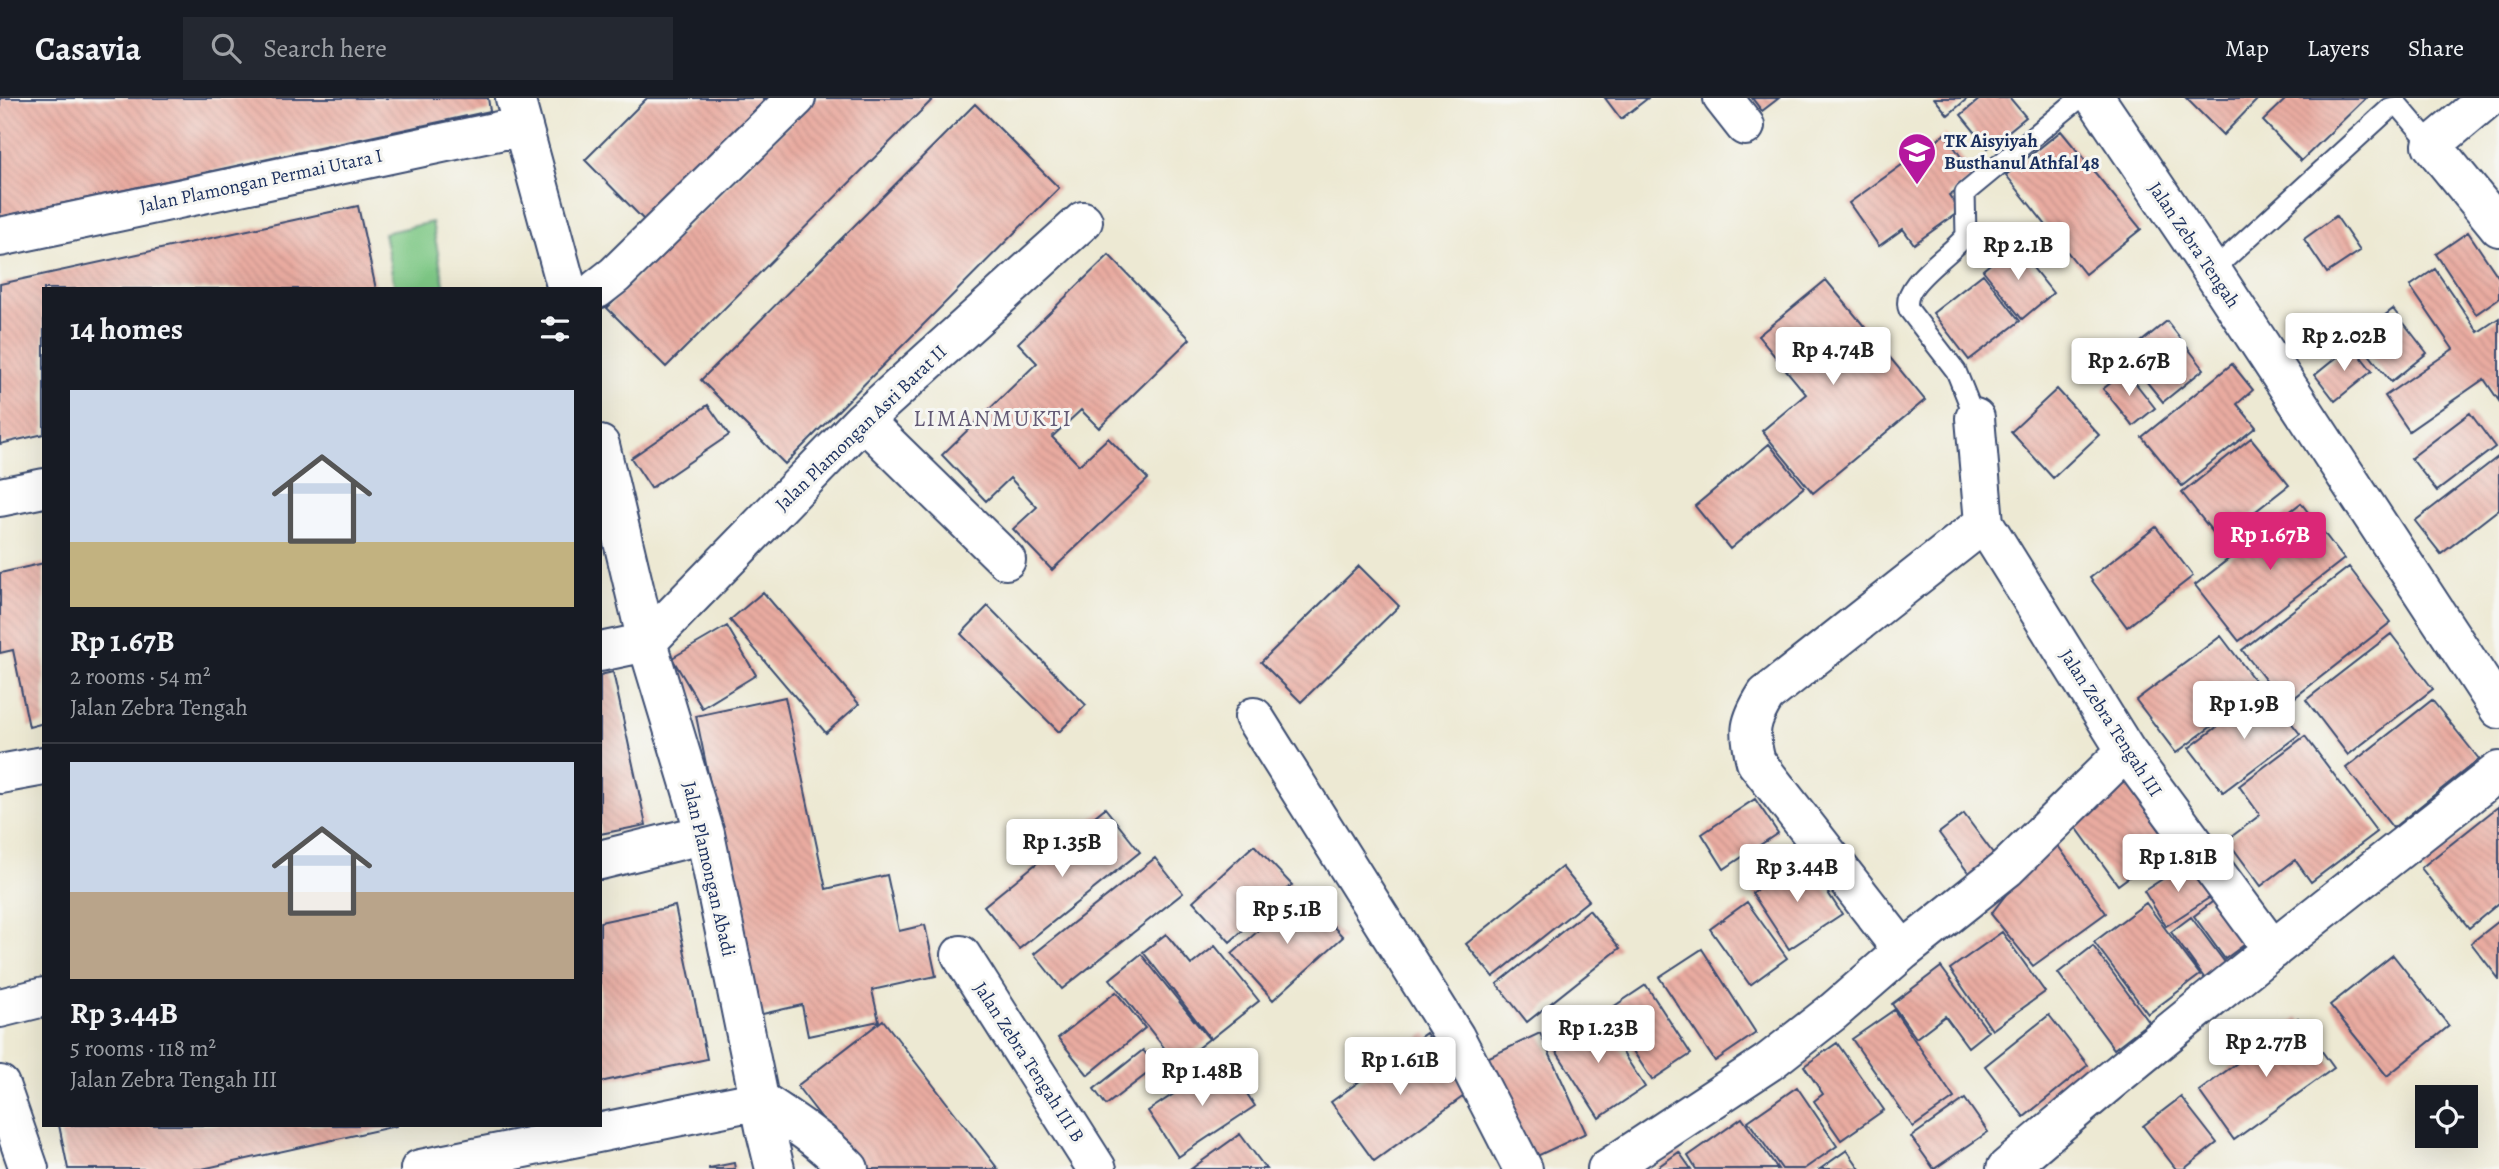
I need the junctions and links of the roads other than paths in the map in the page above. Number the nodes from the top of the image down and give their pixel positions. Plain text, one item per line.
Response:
1 (796, 98) edge
2 (2080, 98) edge
3 (2095, 98) edge
4 (2488, 98) edge
5 (519, 112) edge
6 (2432, 145) junction
7 (1083, 221) dead end
8 (2499, 227) edge
9 (0, 237) edge
10 (2212, 271) junction
11 (566, 287) edge
12 (600, 287) edge
13 (1975, 418) joint
14 (863, 420) junction
15 (602, 453) edge
16 (42, 488) edge
17 (0, 497) edge
18 (1983, 523) junction
19 (1006, 560) dead end
20 (647, 642) junction
21 (602, 652) edge
22 (2499, 709) edge
23 (1254, 717) dead end
24 (2126, 751) junction
25 (42, 766) edge
26 (2499, 771) edge
27 (0, 774) edge
28 (705, 834) junction
29 (602, 860) edge
30 (2273, 950) junction
31 (1903, 951) junction
32 (961, 955) dead end
33 (42, 998) edge
34 (0, 1008) edge
35 (0, 1085) edge
36 (760, 1100) junction
37 (29, 1169) edge
38 (420, 1169) edge
39 (775, 1169) edge
40 (849, 1169) edge
41 (1097, 1169) edge
42 (1523, 1169) edge
43 (1607, 1169) edge
44 (2007, 1169) edge

1 - 12 street
2 - 13 lane
3 - 10 street, Jalan Zebra Tengah
4 - 6 street
5 - 9 street, Jalan Plamongan Permai Utara I
5 - 11 street
6 - 8 street
6 - 10 lane
7 - 14 street, Jalan Plamongan Asri Barat II
10 - 22 street, Jalan Zebra Tengah
13 - 18 street
14 - 19 street
14 - 20 street, Jalan Plamongan Asri Barat II
15 - 20 street, Jalan Plamongan Abadi
16 - 17 street
18 - 24 street, Jalan Zebra Tengah III
18 - 31 street
20 - 21 street
20 - 28 street, Jalan Plamongan Abadi
23 - 42 street
24 - 30 street, Jalan Zebra Tengah III
24 - 31 street
25 - 27 street
26 - 30 street
28 - 29 street
28 - 36 street, Jalan Plamongan Abadi
30 - 44 street
31 - 43 street
32 - 41 street, Jalan Zebra Tengah III B
33 - 34 street
35 - 37 street
36 - 38 street
36 - 39 street, Jalan Plamongan Abadi
36 - 40 street

